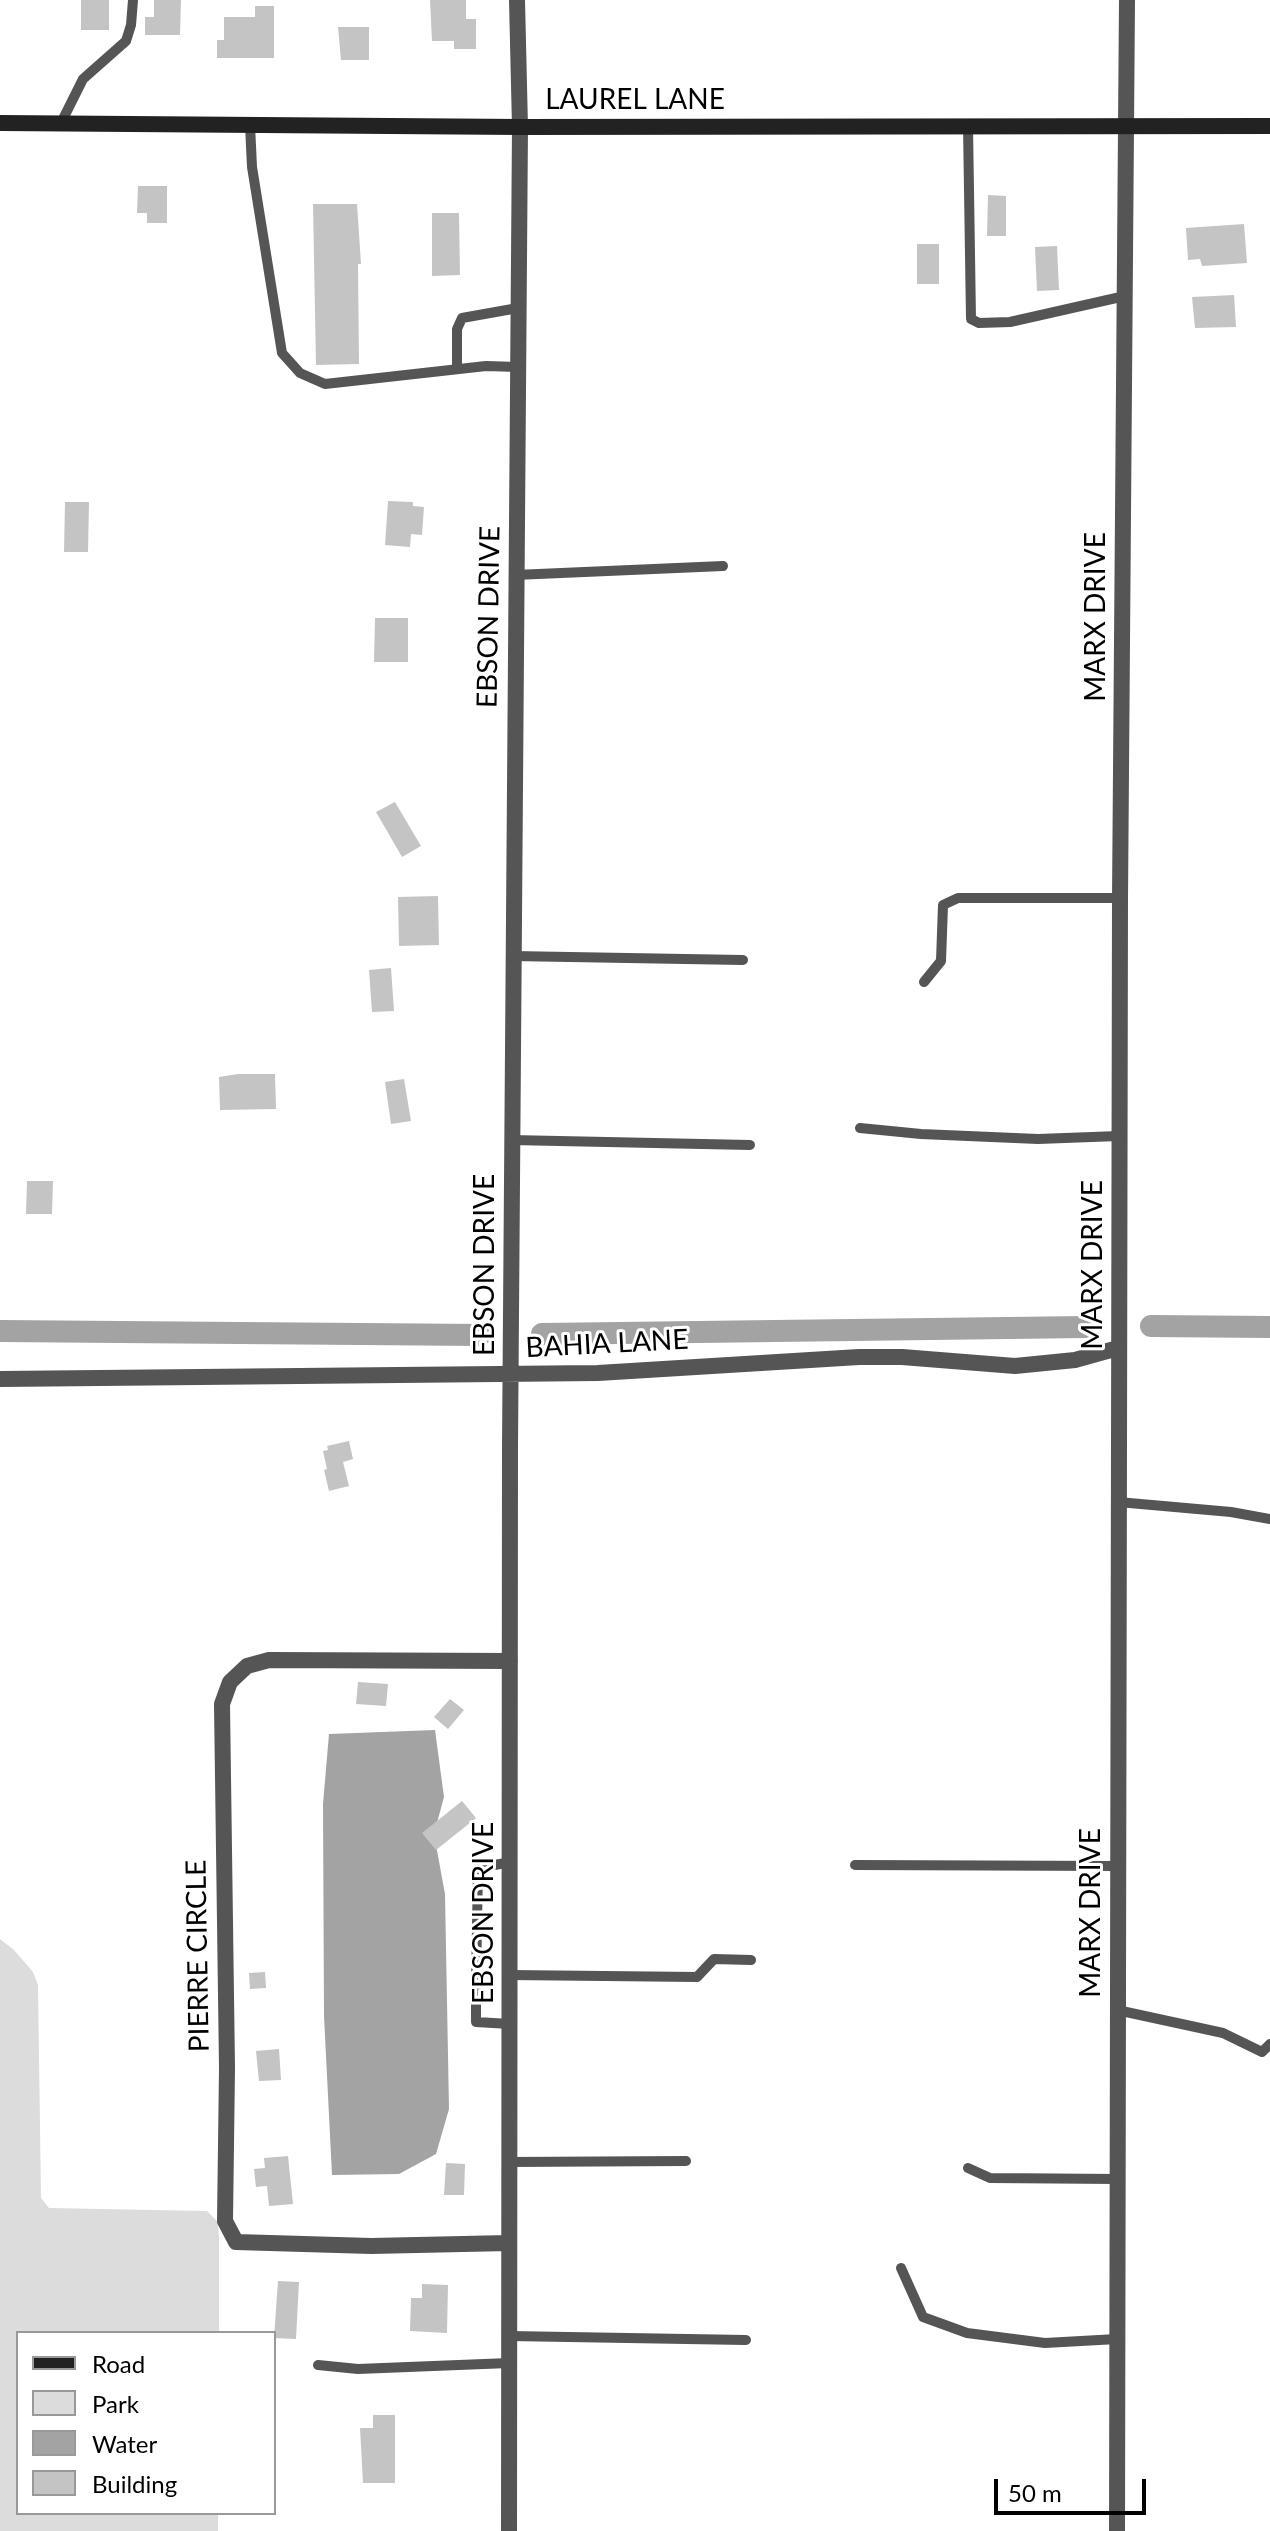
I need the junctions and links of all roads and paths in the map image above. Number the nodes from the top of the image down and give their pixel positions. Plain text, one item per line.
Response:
1 (133, 0) edge
2 (517, 0) edge
3 (1127, 0) edge
4 (0, 123) edge
5 (61, 123) junction
6 (250, 125) junction
7 (1127, 125) junction
8 (968, 126) junction
9 (1270, 126) edge
10 (520, 127) junction
11 (1125, 296) junction
12 (518, 308) junction
13 (518, 367) junction
14 (457, 369) junction
15 (723, 566) dead end
16 (515, 575) junction
17 (1120, 898) junction
18 (512, 956) junction
19 (743, 960) dead end
20 (924, 982) dead end
21 (860, 1128) dead end
22 (1119, 1136) junction
23 (511, 1140) junction
24 (750, 1145) dead end
25 (1118, 1348) junction
26 (511, 1375) junction
27 (0, 1379) edge
28 (1118, 1502) junction
29 (1270, 1519) edge
30 (510, 1661) junction
31 (511, 1862) junction
32 (855, 1865) dead end
33 (1117, 1866) junction
34 (751, 1960) dead end
35 (510, 1975) junction
36 (1117, 2010) junction
37 (510, 2024) junction
38 (1270, 2044) edge
39 (686, 2161) dead end
40 (509, 2162) junction
41 (968, 2168) dead end
42 (1117, 2179) junction
43 (509, 2243) junction
44 (901, 2268) dead end
45 (509, 2336) junction
46 (1117, 2339) junction
47 (746, 2340) dead end
48 (509, 2363) junction
49 (318, 2365) dead end
50 (509, 2531) edge
51 (1117, 2531) edge

1 - 5 lane
2 - 10 street, EBSON DRIVE
3 - 7 street, MARX DRIVE
4 - 5 street, LAUREL LANE
5 - 6 street, LAUREL LANE
6 - 10 street, LAUREL LANE
6 - 14 lane
7 - 8 street, LAUREL LANE
7 - 9 street, LAUREL LANE
7 - 11 street, MARX DRIVE
8 - 10 street, LAUREL LANE
8 - 11 lane
10 - 12 street, EBSON DRIVE
11 - 17 street, MARX DRIVE
12 - 13 street, EBSON DRIVE
12 - 14 lane
13 - 14 lane
13 - 16 street, EBSON DRIVE
15 - 16 lane
16 - 18 street, EBSON DRIVE
17 - 20 lane
17 - 22 street, MARX DRIVE
18 - 19 lane
18 - 23 street, EBSON DRIVE
21 - 22 lane
22 - 25 street, MARX DRIVE
23 - 24 lane
23 - 26 street, EBSON DRIVE
25 - 26 street, BAHIA LANE
25 - 28 street, MARX DRIVE
26 - 27 street, BAHIA LANE
26 - 30 street, EBSON DRIVE
28 - 29 lane
28 - 33 street, MARX DRIVE
30 - 31 street, EBSON DRIVE
30 - 43 street, PIERRE CIRCLE
31 - 35 street, EBSON DRIVE
31 - 37 lane
32 - 33 lane
33 - 36 street, MARX DRIVE
34 - 35 lane
35 - 37 street, EBSON DRIVE
36 - 38 lane
36 - 42 street, MARX DRIVE
37 - 40 street, EBSON DRIVE
39 - 40 lane
40 - 43 street, EBSON DRIVE
41 - 42 lane
42 - 46 street, MARX DRIVE
43 - 45 street, EBSON DRIVE
44 - 46 lane
45 - 47 lane
45 - 48 street, EBSON DRIVE
46 - 51 street, MARX DRIVE
48 - 49 lane
48 - 50 street, EBSON DRIVE

